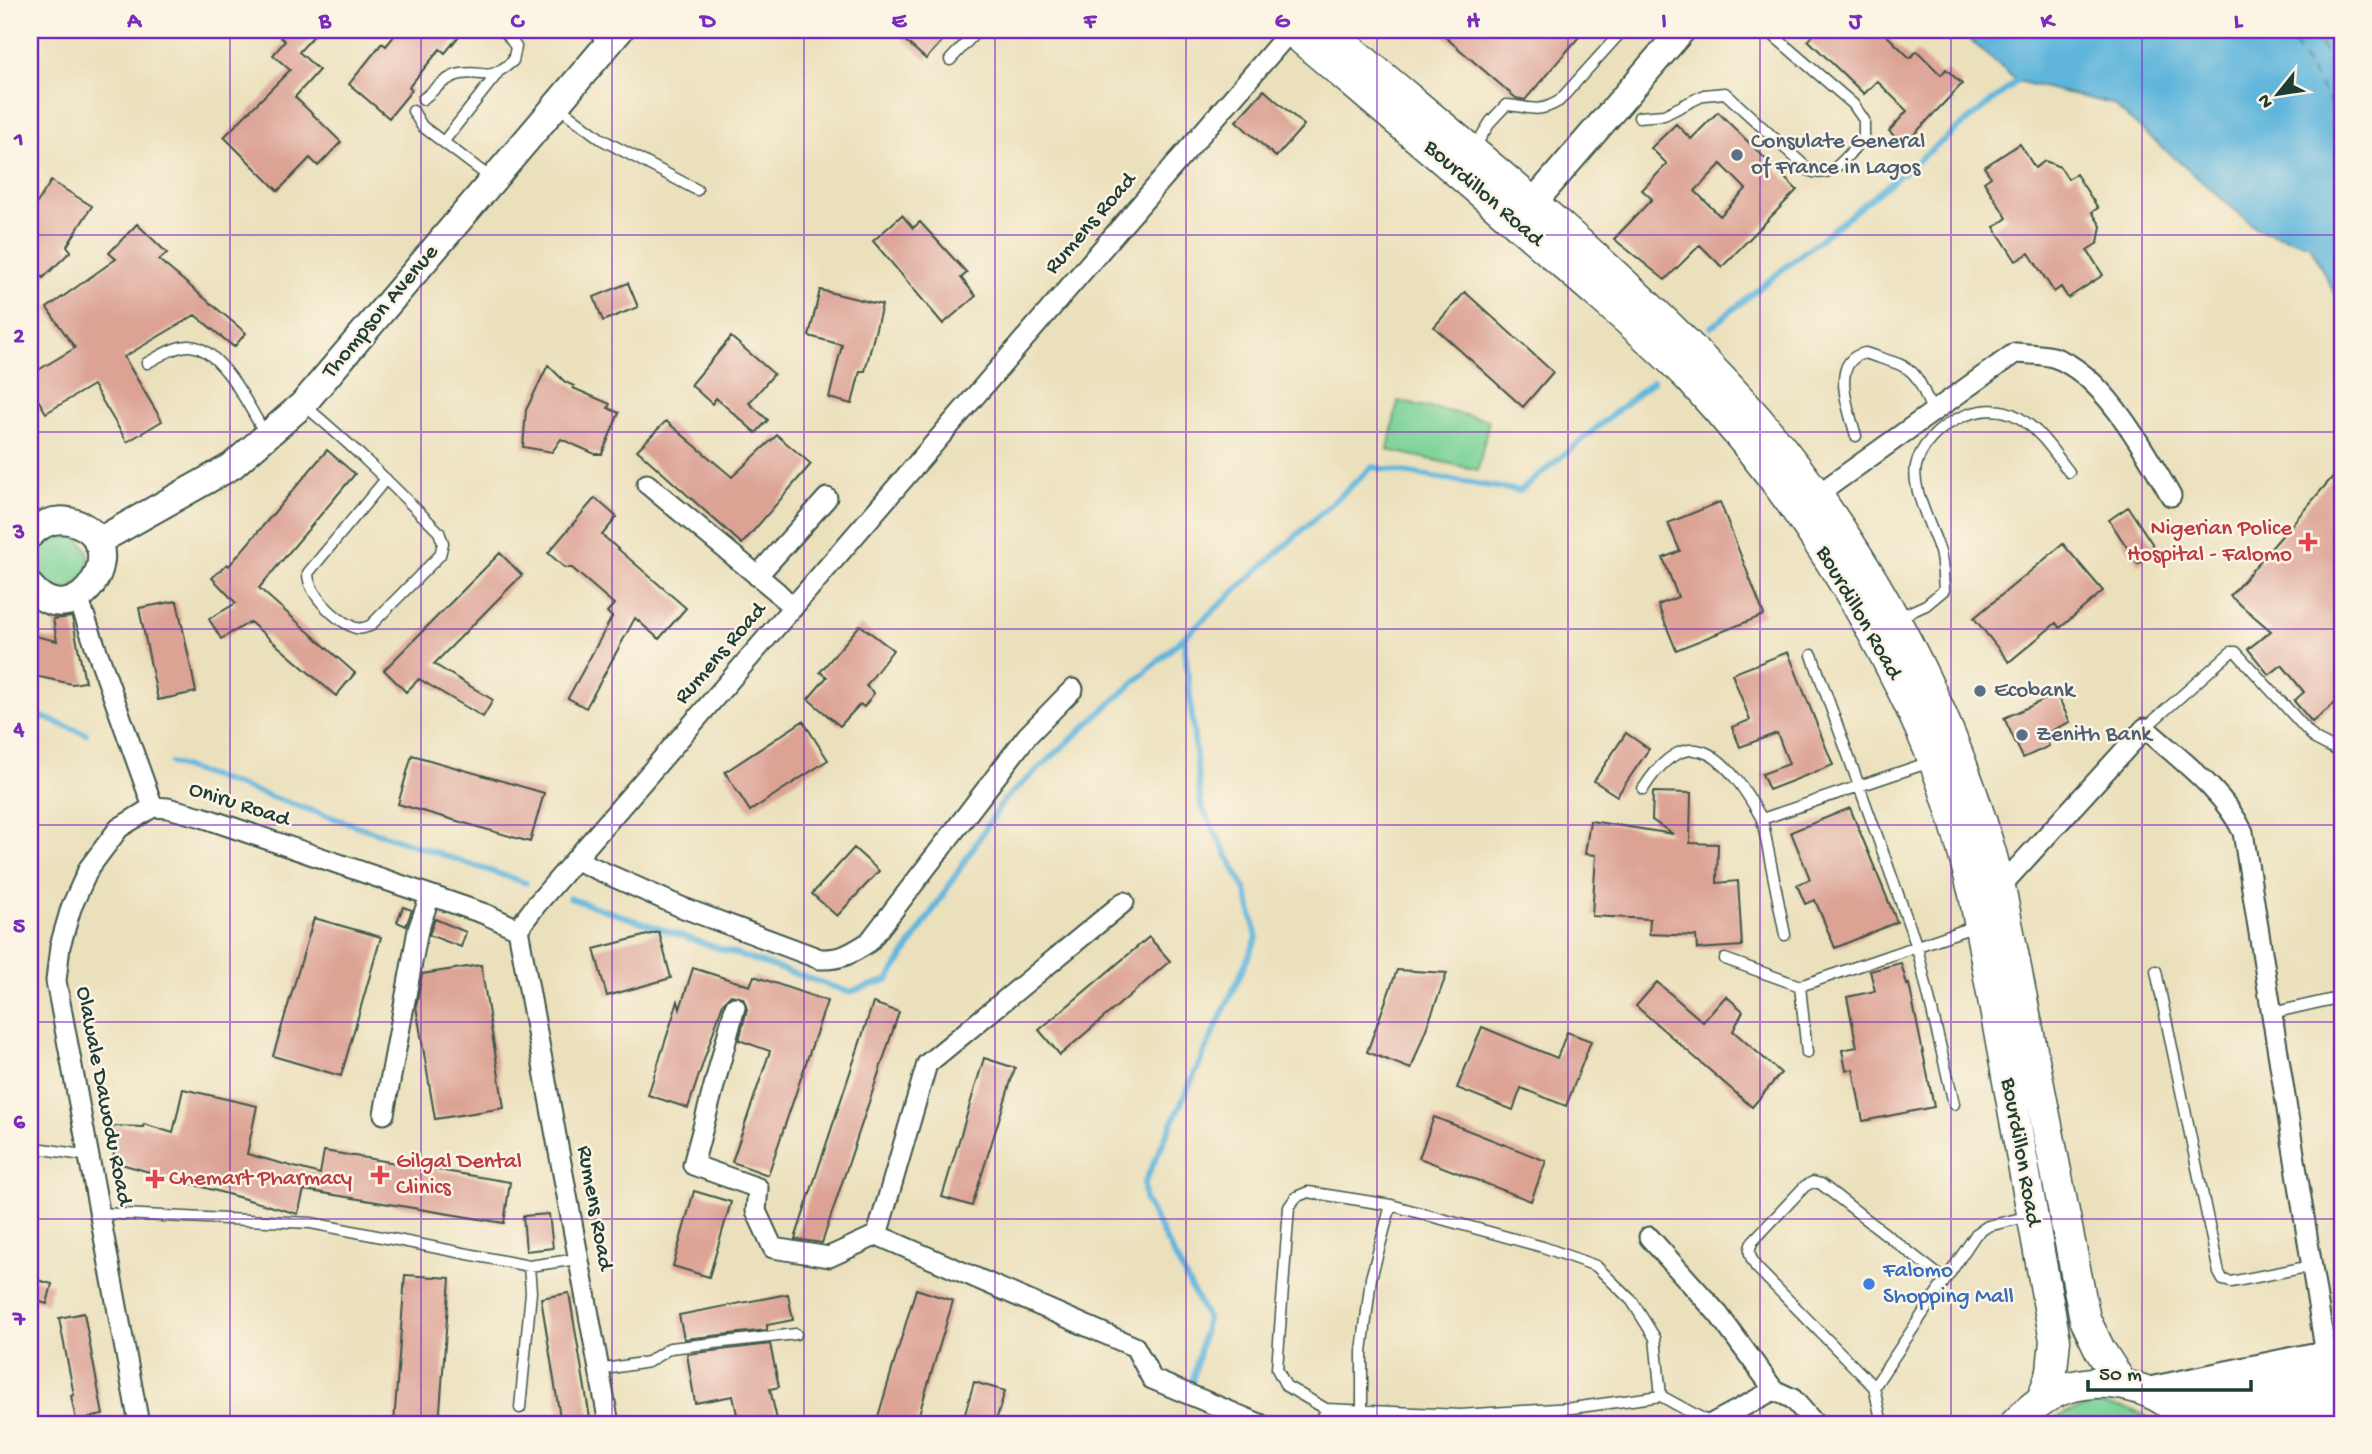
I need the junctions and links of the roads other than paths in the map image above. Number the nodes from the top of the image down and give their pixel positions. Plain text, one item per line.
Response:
1 (505, 30) edge
2 (978, 30) edge
3 (1291, 30) edge
4 (1327, 30) edge
5 (1623, 30) edge
6 (1682, 30) edge
7 (1768, 30) edge
8 (606, 35) edge
9 (950, 60) dead end
10 (497, 74) junction
11 (423, 99) dead end
12 (556, 104) junction
13 (413, 111) dead end
14 (1639, 117) dead end
15 (444, 141) junction
16 (1472, 152) junction
17 (492, 179) junction
18 (697, 190) dead end
19 (1526, 214) junction
20 (147, 363) dead end
21 (303, 404) junction
22 (1932, 411) junction
23 (1856, 436) dead end
24 (267, 437) junction
25 (2069, 472) dead end
26 (386, 479) junction
27 (647, 484) dead end
28 (1816, 495) junction
29 (2171, 496) dead end
30 (827, 498) dead end
31 (32, 526) edge
32 (97, 542) junction
33 (757, 576) junction
34 (30, 586) edge
35 (78, 598) junction
36 (793, 608) junction
37 (1893, 620) junction
38 (1812, 655) dead end
39 (1073, 689) dead end
40 (2145, 728) junction
41 (2342, 753) edge
42 (1934, 761) junction
43 (1861, 787) junction
44 (1643, 789) dead end
45 (153, 807) junction
46 (1762, 818) junction
47 (576, 860) junction
48 (1987, 891) junction
49 (430, 895) junction
50 (1124, 902) dead end
51 (1980, 925) junction
52 (518, 929) junction
53 (1785, 935) dead end
54 (1917, 947) junction
55 (1726, 959) dead end
56 (2156, 971) dead end
57 (1800, 986) junction
58 (2342, 997) edge
59 (735, 1007) dead end
60 (2272, 1013) junction
61 (1807, 1053) dead end
62 (1954, 1104) dead end
63 (384, 1114) dead end
64 (30, 1147) edge
65 (89, 1156) junction
66 (1391, 1205) junction
67 (100, 1213) junction
68 (2032, 1215) junction
69 (877, 1235) junction
70 (1649, 1237) dead end
71 (578, 1259) junction
72 (529, 1266) junction
73 (2312, 1266) junction
74 (1945, 1280) junction
75 (796, 1335) dead end
76 (2337, 1356) edge
77 (599, 1370) junction
78 (1874, 1387) junction
79 (1774, 1390) junction
80 (2141, 1391) junction
81 (1661, 1396) junction
82 (2342, 1399) edge
83 (2042, 1400) junction
84 (520, 1408) dead end
85 (1326, 1409) junction
86 (1362, 1410) junction
87 (139, 1424) edge
88 (609, 1424) edge
89 (1260, 1424) edge
90 (1320, 1424) edge
91 (1712, 1424) edge
92 (1815, 1424) edge
93 (1882, 1424) edge
94 (2015, 1424) edge
95 (2189, 1424) edge
96 (2194, 1424) edge

1 - 10 lane
2 - 9 lane
3 - 19 main road, Bourdillon Road
3 - 36 street, Rumens Road
4 - 16 main road, Bourdillon Road
5 - 16 lane
6 - 19 street
7 - 14 lane
8 - 12 street, Thompson Avenue
10 - 11 lane
10 - 15 lane
12 - 17 street, Thompson Avenue
12 - 18 lane
13 - 15 lane
15 - 17 lane
16 - 19 main road, Bourdillon Road
17 - 21 street, Thompson Avenue
19 - 28 main road, Bourdillon Road
19 - 42 main road, Bourdillon Road
20 - 24 lane
21 - 24 street, Thompson Avenue
21 - 26 lane
22 - 23 lane
22 - 28 street
22 - 29 street
24 - 32 street, Thompson Avenue
25 - 37 lane
26 - 26 lane
27 - 33 street
28 - 37 main road, Bourdillon Road
30 - 33 street
31 - 32 street
32 - 35 street
33 - 36 street
34 - 35 street
35 - 45 street, Oniru Road
36 - 47 street, Rumens Road
37 - 48 main road, Bourdillon Road
38 - 43 lane
39 - 47 street
40 - 41 lane
40 - 48 street
40 - 60 street
42 - 43 lane
42 - 48 main road, Bourdillon Road
43 - 46 lane
43 - 54 lane
44 - 46 lane
45 - 49 street, Oniru Road
45 - 65 street, Olawale Dawodu Road
46 - 53 lane
47 - 52 street, Rumens Road
48 - 51 main road, Bourdillon Road
48 - 80 main road, Bourdillon Road
49 - 52 street, Oniru Road
49 - 63 street
50 - 69 street
51 - 54 lane
51 - 68 main road, Bourdillon Road
52 - 71 street, Rumens Road
54 - 57 lane
54 - 62 lane
55 - 57 lane
56 - 73 lane
57 - 61 lane
58 - 60 lane
59 - 69 street
60 - 73 street
64 - 65 lane
65 - 67 street, Olawale Dawodu Road
66 - 81 lane
66 - 85 lane
66 - 86 lane
67 - 72 lane
67 - 87 street, Olawale Dawodu Road
68 - 74 lane
68 - 83 main road, Bourdillon Road
69 - 89 street
70 - 79 street
71 - 72 lane
71 - 77 street, Rumens Road
72 - 84 lane
73 - 76 street
74 - 78 lane
74 - 78 lane
75 - 77 lane
76 - 80 street
76 - 80 main road
77 - 88 street, Rumens Road
78 - 93 lane
79 - 91 street
79 - 92 street
80 - 83 main road
80 - 95 main road, Bourdillon Road
81 - 86 lane
81 - 91 lane
82 - 96 main road
83 - 94 main road
85 - 86 lane
85 - 90 lane

